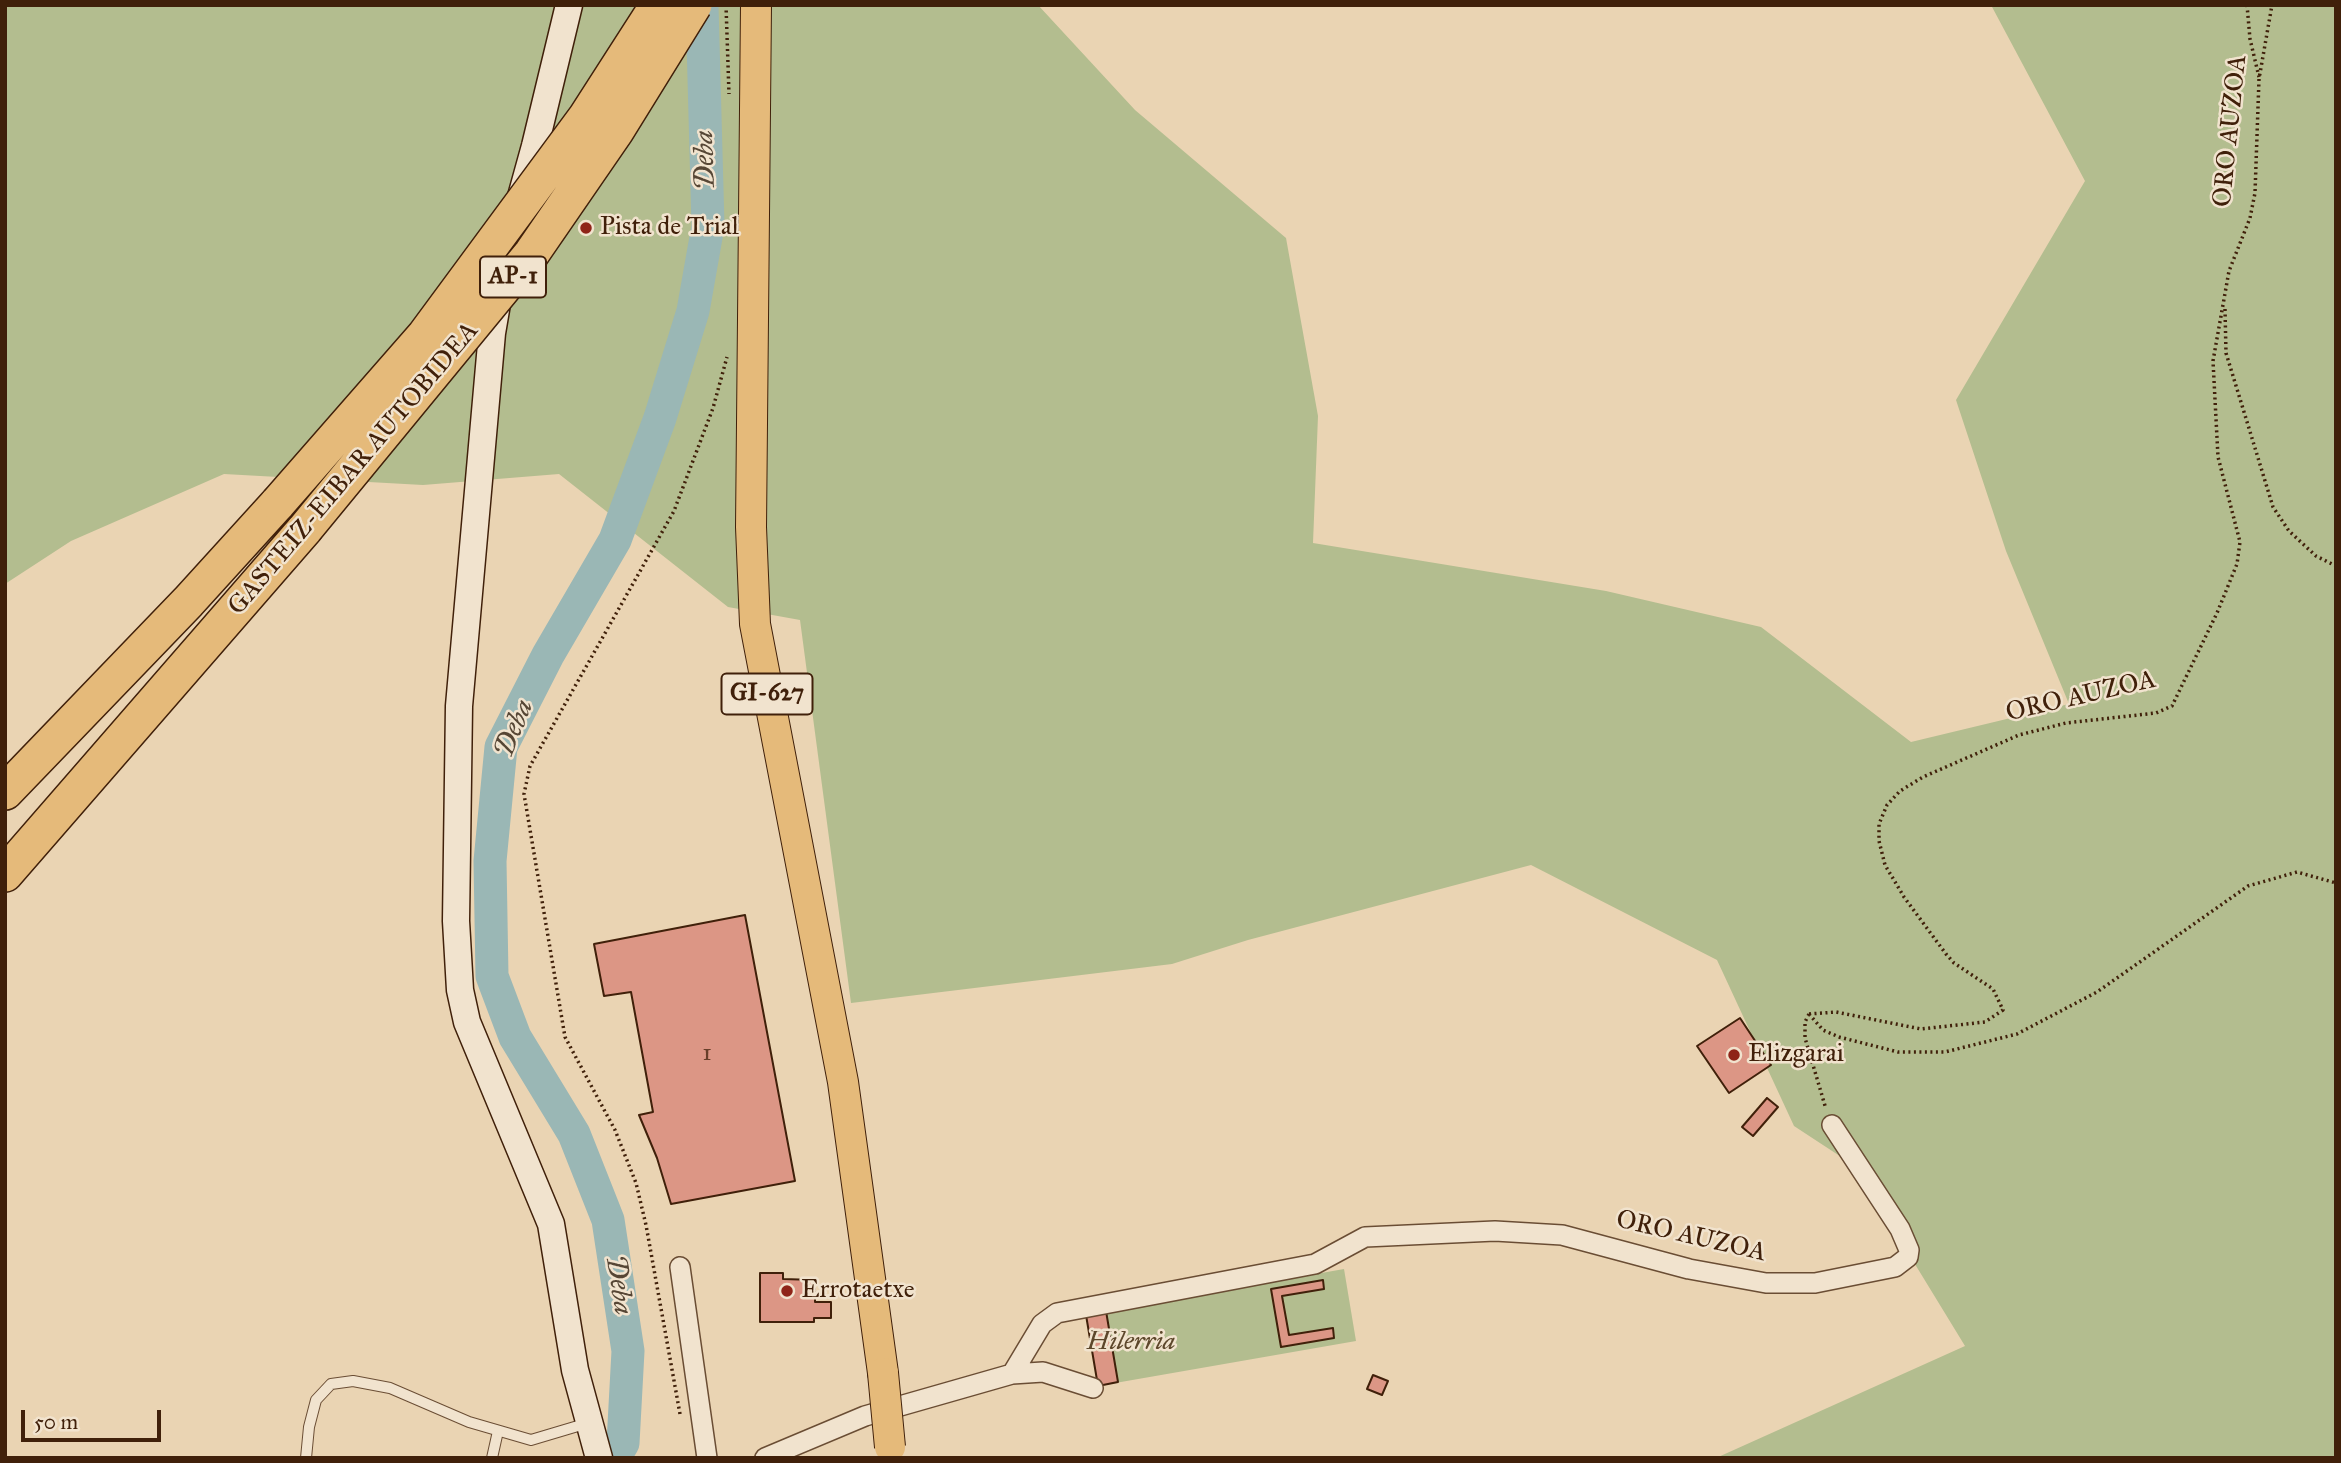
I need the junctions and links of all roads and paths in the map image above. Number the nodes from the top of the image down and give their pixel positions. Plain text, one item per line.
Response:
1 (569, 5) edge
2 (658, 5) edge
3 (694, 5) edge
4 (726, 5) edge
5 (756, 5) edge
6 (2247, 5) edge
7 (2272, 5) edge
8 (2259, 79) junction
9 (729, 107) dead end
10 (2224, 300) junction
11 (730, 347) dead end
12 (2336, 566) edge
13 (5, 792) edge
14 (5, 874) edge
15 (2336, 883) edge
16 (1809, 1014) junction
17 (1832, 1125) joint
18 (680, 1267) dead end
19 (1012, 1374) junction
20 (1093, 1388) dead end
21 (681, 1417) dead end
22 (498, 1431) junction
23 (593, 1441) edge
24 (890, 1452) edge
25 (306, 1458) edge
26 (492, 1458) edge
27 (707, 1458) edge
28 (765, 1458) edge

1 - 23 street
2 - 13 highway, GASTEIZ-EIBAR AUTOBIDEA / AP-1, bridge
3 - 14 highway, GASTEIZ-EIBAR AUTOBIDEA / AP-1, bridge
4 - 9 path
5 - 24 main road, GI-627, bridge
6 - 8 path
7 - 8 path, ORO AUZOA
8 - 10 path, ORO AUZOA
10 - 12 path, ORO AUZOA
10 - 16 path, ORO AUZOA
11 - 21 path
15 - 16 path
16 - 17 path
17 - 19 street, ORO AUZOA
18 - 27 street
19 - 20 street
19 - 28 street
22 - 23 lane
22 - 25 lane
22 - 26 lane

